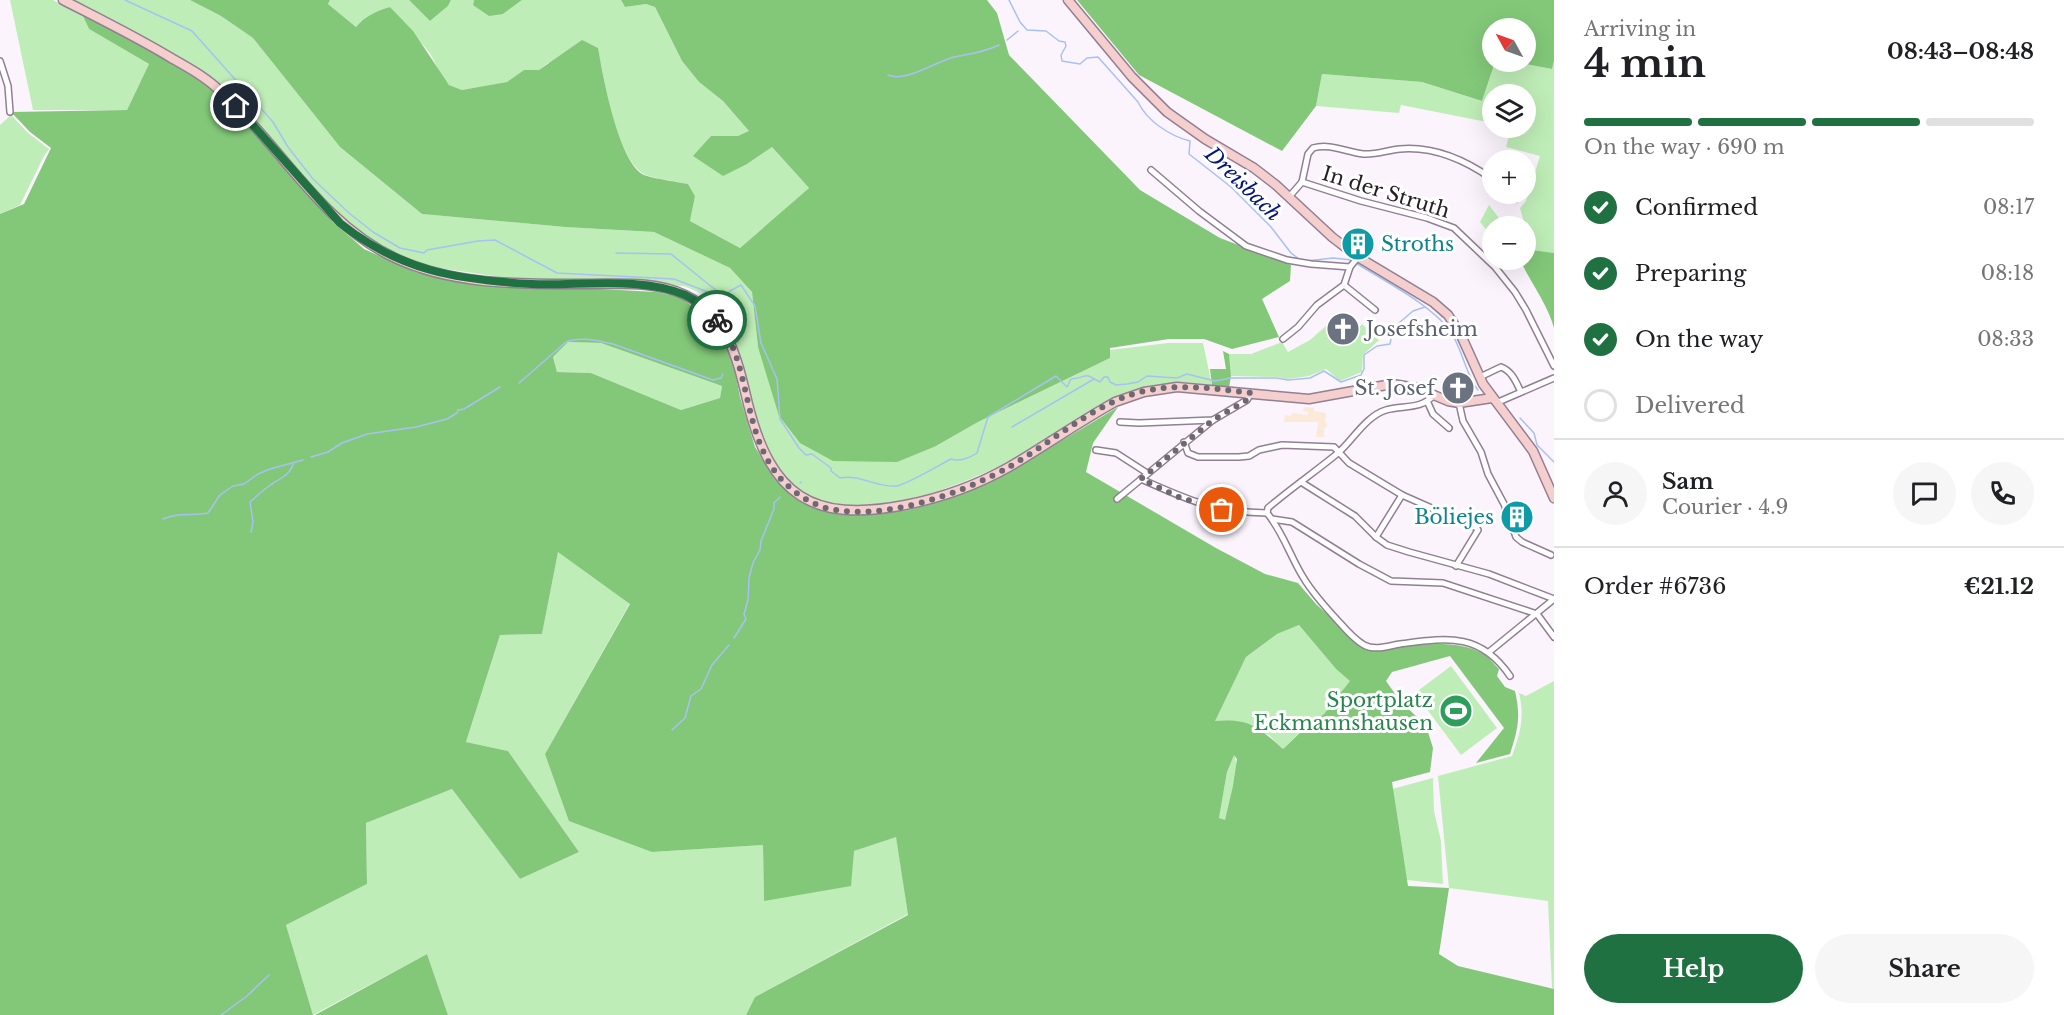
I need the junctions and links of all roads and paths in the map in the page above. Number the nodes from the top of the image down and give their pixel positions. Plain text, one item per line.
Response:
1 (63, 0) edge
2 (1068, 0) edge
3 (0, 61) edge
4 (2, 74) edge
5 (10, 112) dead end
6 (1151, 170) dead end
7 (1482, 173) edge
8 (1302, 182) junction
9 (1289, 197) junction
10 (1354, 262) junction
11 (1344, 285) junction
12 (1375, 310) dead end
13 (1283, 339) dead end
14 (1554, 373) edge
15 (1480, 377) junction
16 (1521, 392) junction
17 (1251, 393) junction
18 (1431, 399) junction
19 (1494, 400) junction
20 (1459, 404) junction
21 (1213, 420) junction
22 (1120, 422) dead end
23 (1449, 429) dead end
24 (1184, 442) junction
25 (1096, 450) dead end
26 (1340, 452) junction
27 (1147, 473) junction
28 (1141, 479) junction
29 (1301, 482) junction
30 (1402, 495) junction
31 (1554, 498) edge
32 (1117, 499) dead end
33 (1267, 513) junction
34 (1272, 519) junction
35 (1376, 537) junction
36 (1551, 555) dead end
37 (1456, 566) junction
38 (1554, 599) edge
39 (1537, 614) junction
40 (1554, 637) edge
41 (1489, 652) junction
42 (1510, 676) dead end

1 - 17 main road
2 - 9 main road
3 - 4 street
4 - 5 street
6 - 10 street
7 - 8 street
8 - 9 street, In der Struth
8 - 14 street, In der Struth
9 - 10 main road
10 - 11 street
10 - 15 main road
11 - 12 street
11 - 13 street
14 - 16 street
15 - 16 street
15 - 19 main road
16 - 19 street
17 - 18 main road
17 - 21 street
18 - 20 main road
18 - 23 street
18 - 26 street
19 - 20 main road
19 - 31 main road
20 - 36 street
21 - 22 street
21 - 24 street
24 - 26 street
24 - 27 street
25 - 27 street
26 - 29 street
26 - 30 street
27 - 28 street
28 - 32 street
28 - 33 street
29 - 33 street
29 - 35 street
30 - 35 street
30 - 37 street
33 - 34 street
34 - 39 street
34 - 41 street
35 - 37 street
37 - 38 street
38 - 39 street
39 - 40 street
39 - 41 street
41 - 42 street

